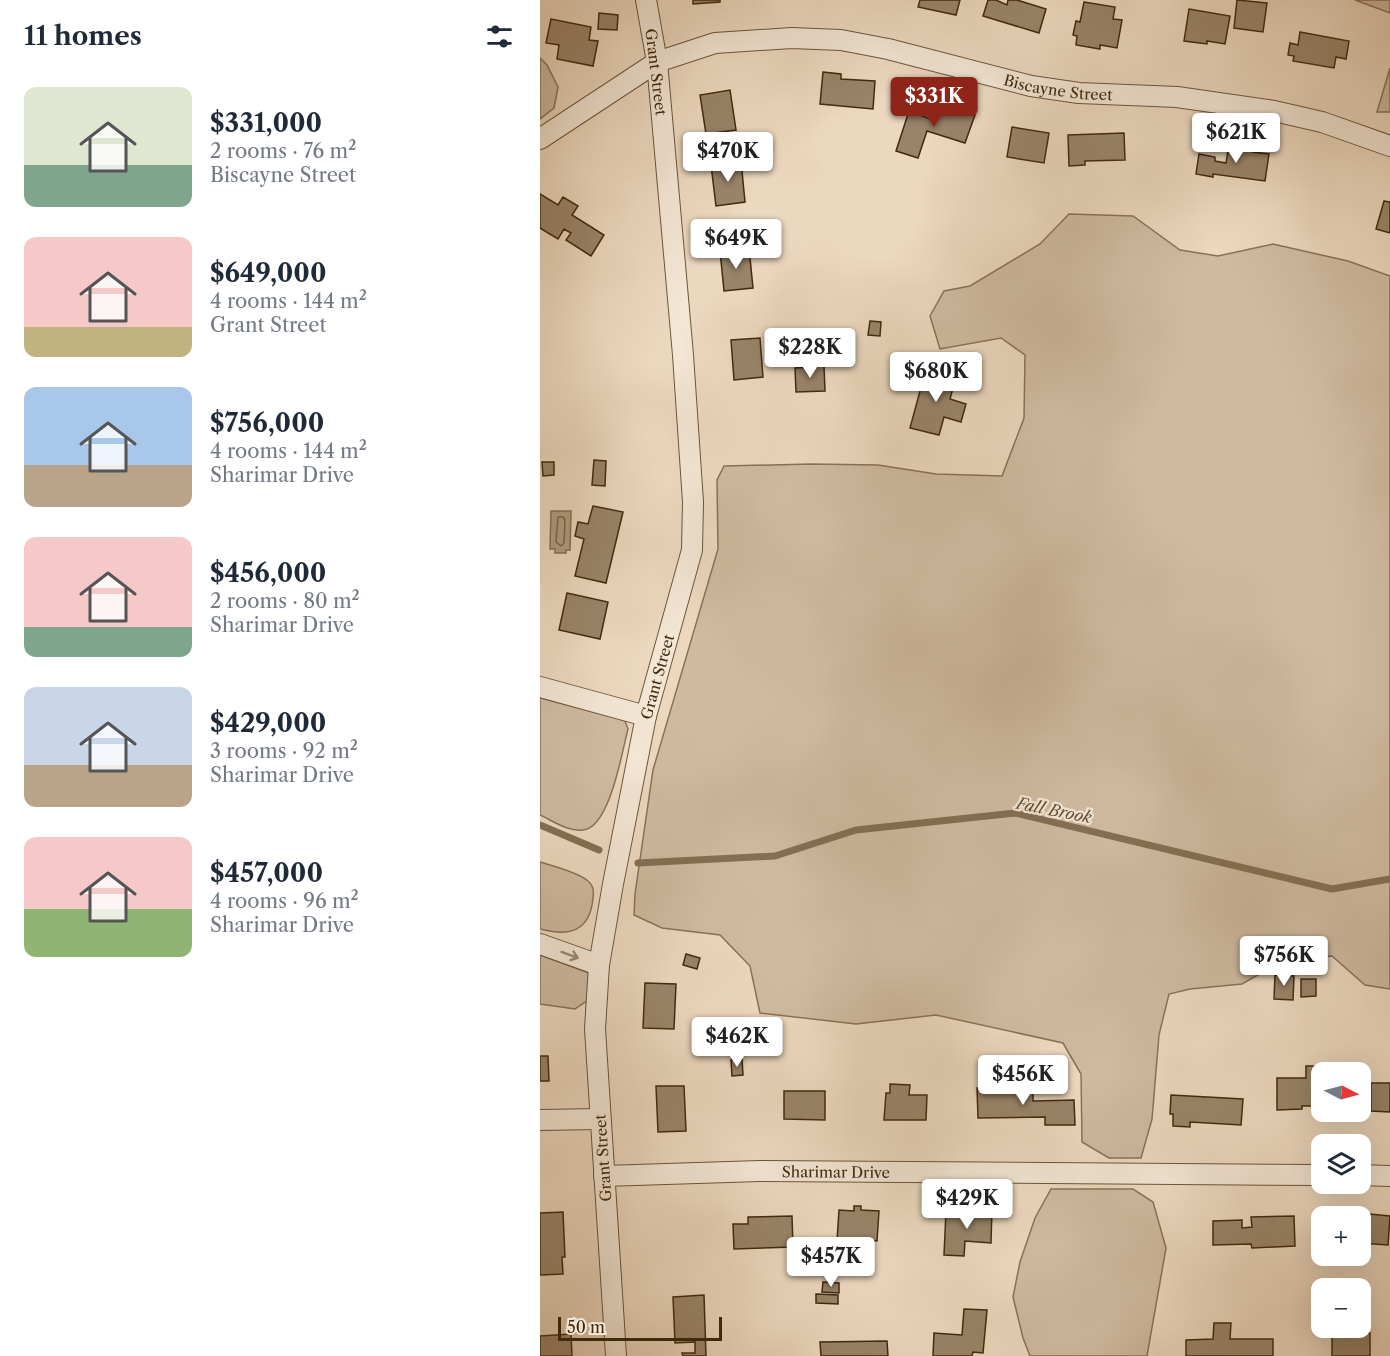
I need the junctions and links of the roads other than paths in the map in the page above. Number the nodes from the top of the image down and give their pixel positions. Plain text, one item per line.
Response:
1 (646, 0) edge
2 (657, 62) junction
3 (540, 139) edge
4 (1390, 146) edge
5 (540, 687) edge
6 (646, 716) junction
7 (540, 944) edge
8 (599, 965) junction
9 (600, 1119) junction
10 (540, 1120) edge
11 (1311, 1175) edge
12 (1371, 1175) edge
13 (604, 1176) junction
14 (1390, 1176) edge
15 (616, 1356) edge

1 - 2 street, Grant Street
2 - 3 street, Biscayne Street
2 - 4 street, Biscayne Street
2 - 6 street, Grant Street
5 - 6 street
6 - 8 street, Grant Street
7 -> 8 street
8 - 9 street, Grant Street
9 - 10 street
9 - 13 street, Grant Street
11 - 13 street, Sharimar Drive
12 - 14 street
13 - 15 street, Grant Street

